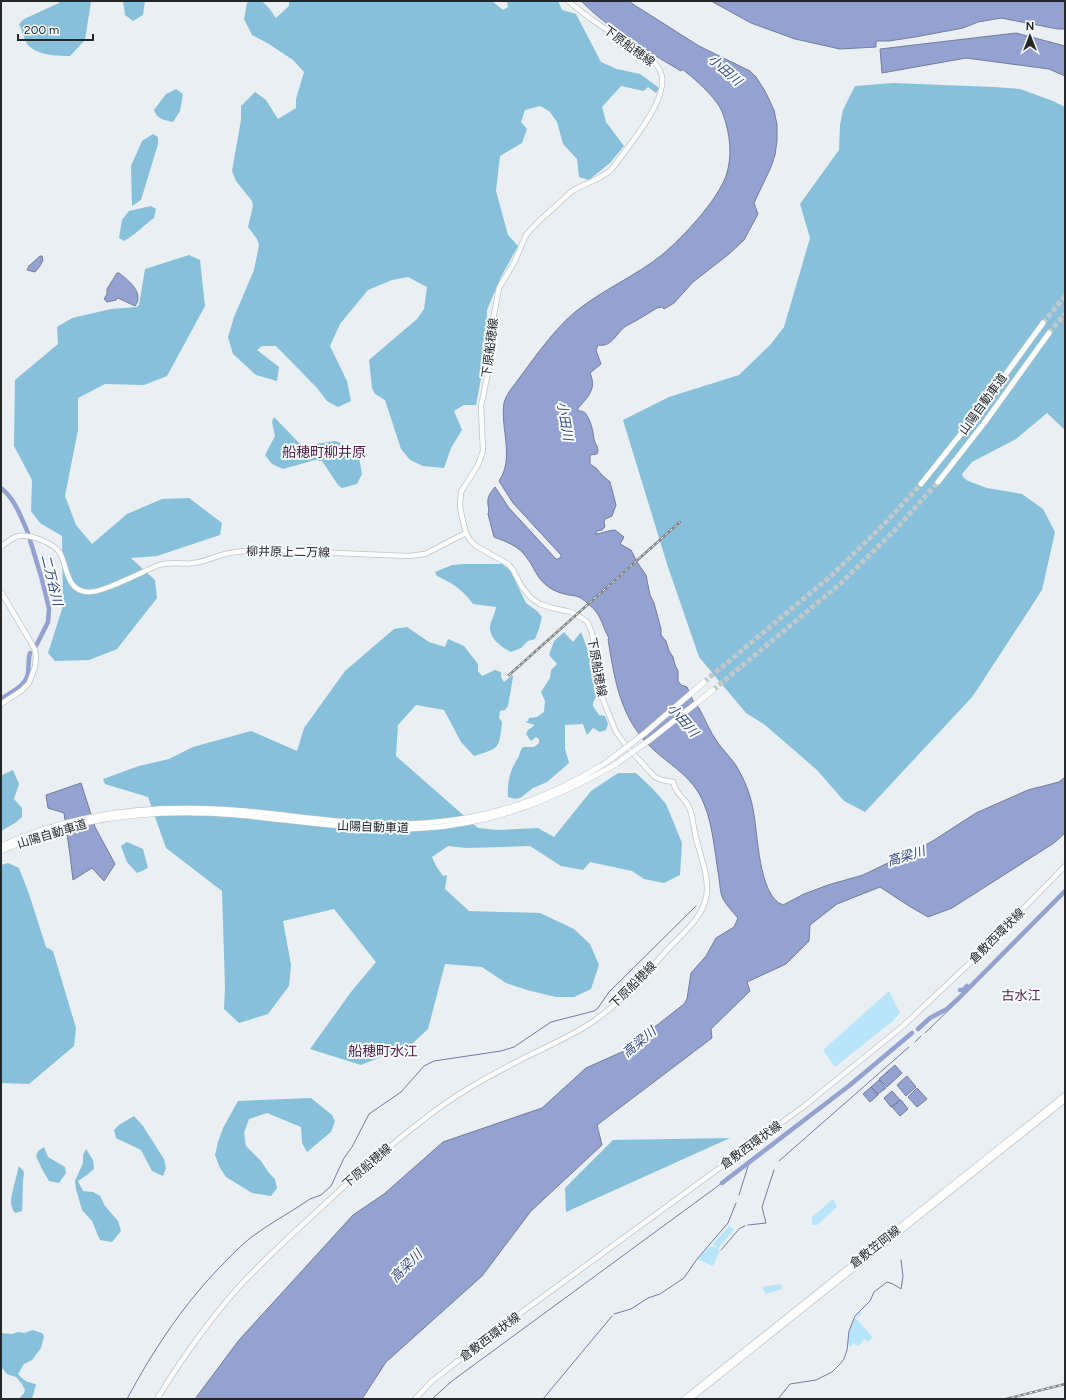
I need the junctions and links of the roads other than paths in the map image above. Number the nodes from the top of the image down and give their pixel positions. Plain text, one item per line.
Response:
1 (568, 1) edge
2 (1043, 323) tunnel mouth
3 (1049, 333) tunnel mouth
4 (938, 482) tunnel mouth
5 (921, 484) tunnel mouth
6 (466, 533) junction
7 (1, 547) edge
8 (1, 592) edge
9 (704, 682) tunnel mouth
10 (713, 690) tunnel mouth
11 (1, 704) edge
12 (112, 816) junction
13 (53, 829) junction
14 (1, 846) edge
15 (1, 851) edge
16 (1065, 866) edge
17 (1065, 1095) edge
18 (1064, 1102) edge
19 (157, 1399) edge
20 (415, 1399) edge
21 (684, 1399) edge
22 (690, 1399) edge

1 - 6 main road, 下原船穂線
2 - 5 highway, 山陽自動車道
3 - 4 highway, 山陽自動車道
6 - 7 main road, 柳井原上二万線
6 - 19 main road, 下原船穂線
8 - 11 main road
9 - 12 highway, 山陽自動車道, bridge
10 - 12 highway, 山陽自動車道, bridge
12 - 13 highway, 山陽自動車道
13 - 14 highway, 山陽自動車道
13 - 15 highway, 山陽自動車道
16 - 20 main road, 倉敷西環状線
17 - 21 main road, 倉敷笠岡線
18 - 22 main road, 倉敷笠岡線

